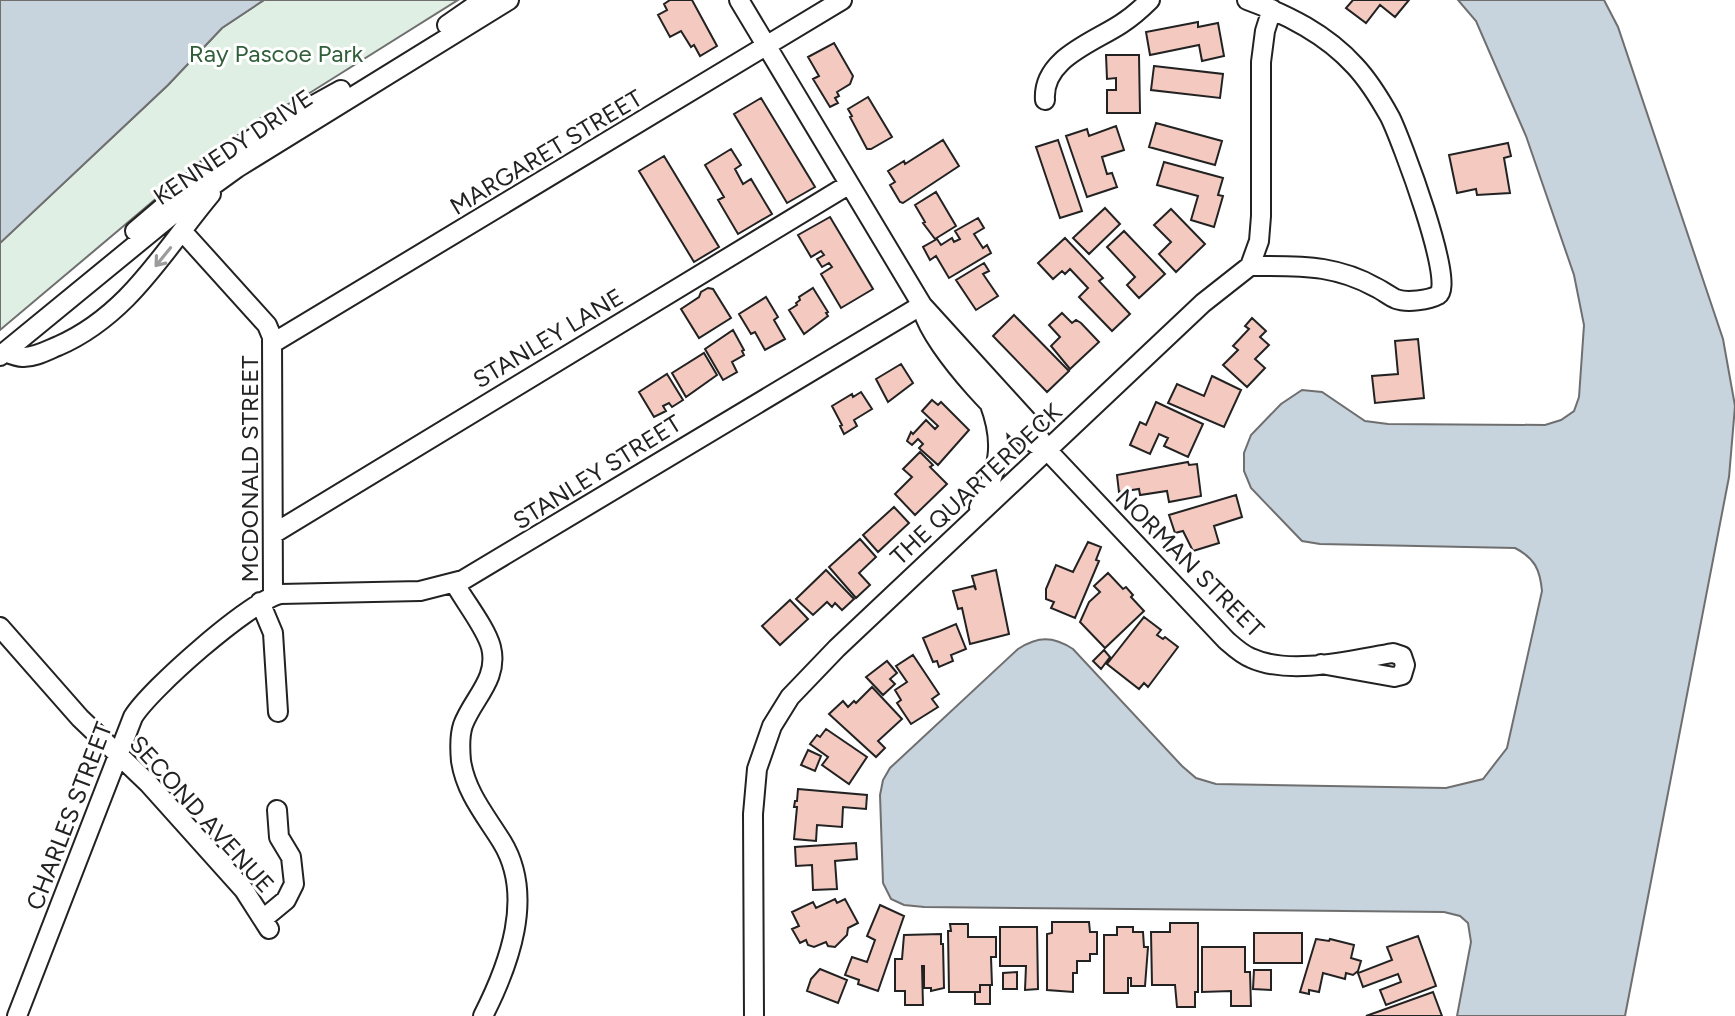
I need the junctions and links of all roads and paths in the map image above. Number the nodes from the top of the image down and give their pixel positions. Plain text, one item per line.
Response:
1 (483, 0) edge
2 (509, 0) edge
3 (739, 0) edge
4 (842, 0) edge
5 (1150, 0) edge
6 (1247, 0) edge
7 (1138, 8) edge
8 (1272, 9) junction
9 (766, 47) junction
10 (1045, 100) dead end
11 (253, 158) junction
12 (848, 185) junction
13 (183, 232) junction
14 (1250, 266) junction
15 (922, 305) junction
16 (273, 343) junction
17 (2, 350) edge
18 (988, 399) junction
19 (1047, 450) junction
20 (971, 521) junction
21 (273, 534) junction
22 (455, 584) junction
23 (266, 599) junction
24 (0, 627) edge
25 (1321, 664) dead end
26 (278, 712) dead end
27 (118, 754) junction
28 (277, 810) dead end
29 (17, 1016) edge
30 (483, 1016) edge
31 (754, 1016) edge

1 - 17 street, KENNEDY DRIVE
2 - 11 street, KENNEDY DRIVE
3 - 9 street, NORMAN STREET
4 - 9 street, MARGARET STREET
5 - 7 street
6 - 8 street
7 - 10 street
8 - 14 street
8 - 14 street
9 - 12 street, NORMAN STREET
9 - 16 street, MARGARET STREET
11 - 13 street
11 - 17 street, KENNEDY DRIVE
12 - 15 street, NORMAN STREET
12 - 21 street, STANLEY LANE
13 - 16 street, MCDONALD STREET
13 -> 17 street
14 - 19 street, THE QUARTERDECK
15 - 18 street, NORMAN STREET
15 - 19 street, NORMAN STREET
15 - 22 street, STANLEY STREET
16 - 21 street, MCDONALD STREET
18 - 19 street, NORMAN STREET
18 - 20 street
19 - 20 street, THE QUARTERDECK
19 - 25 street, NORMAN STREET
20 - 31 street, THE QUARTERDECK
21 - 23 street, MCDONALD STREET
22 - 23 street, STANLEY STREET
22 - 30 street
23 - 26 street, MCDONALD STREET
23 - 27 street, CHARLES STREET
24 - 27 street, SECOND AVENUE
27 - 28 street, SECOND AVENUE
27 - 29 street, CHARLES STREET

